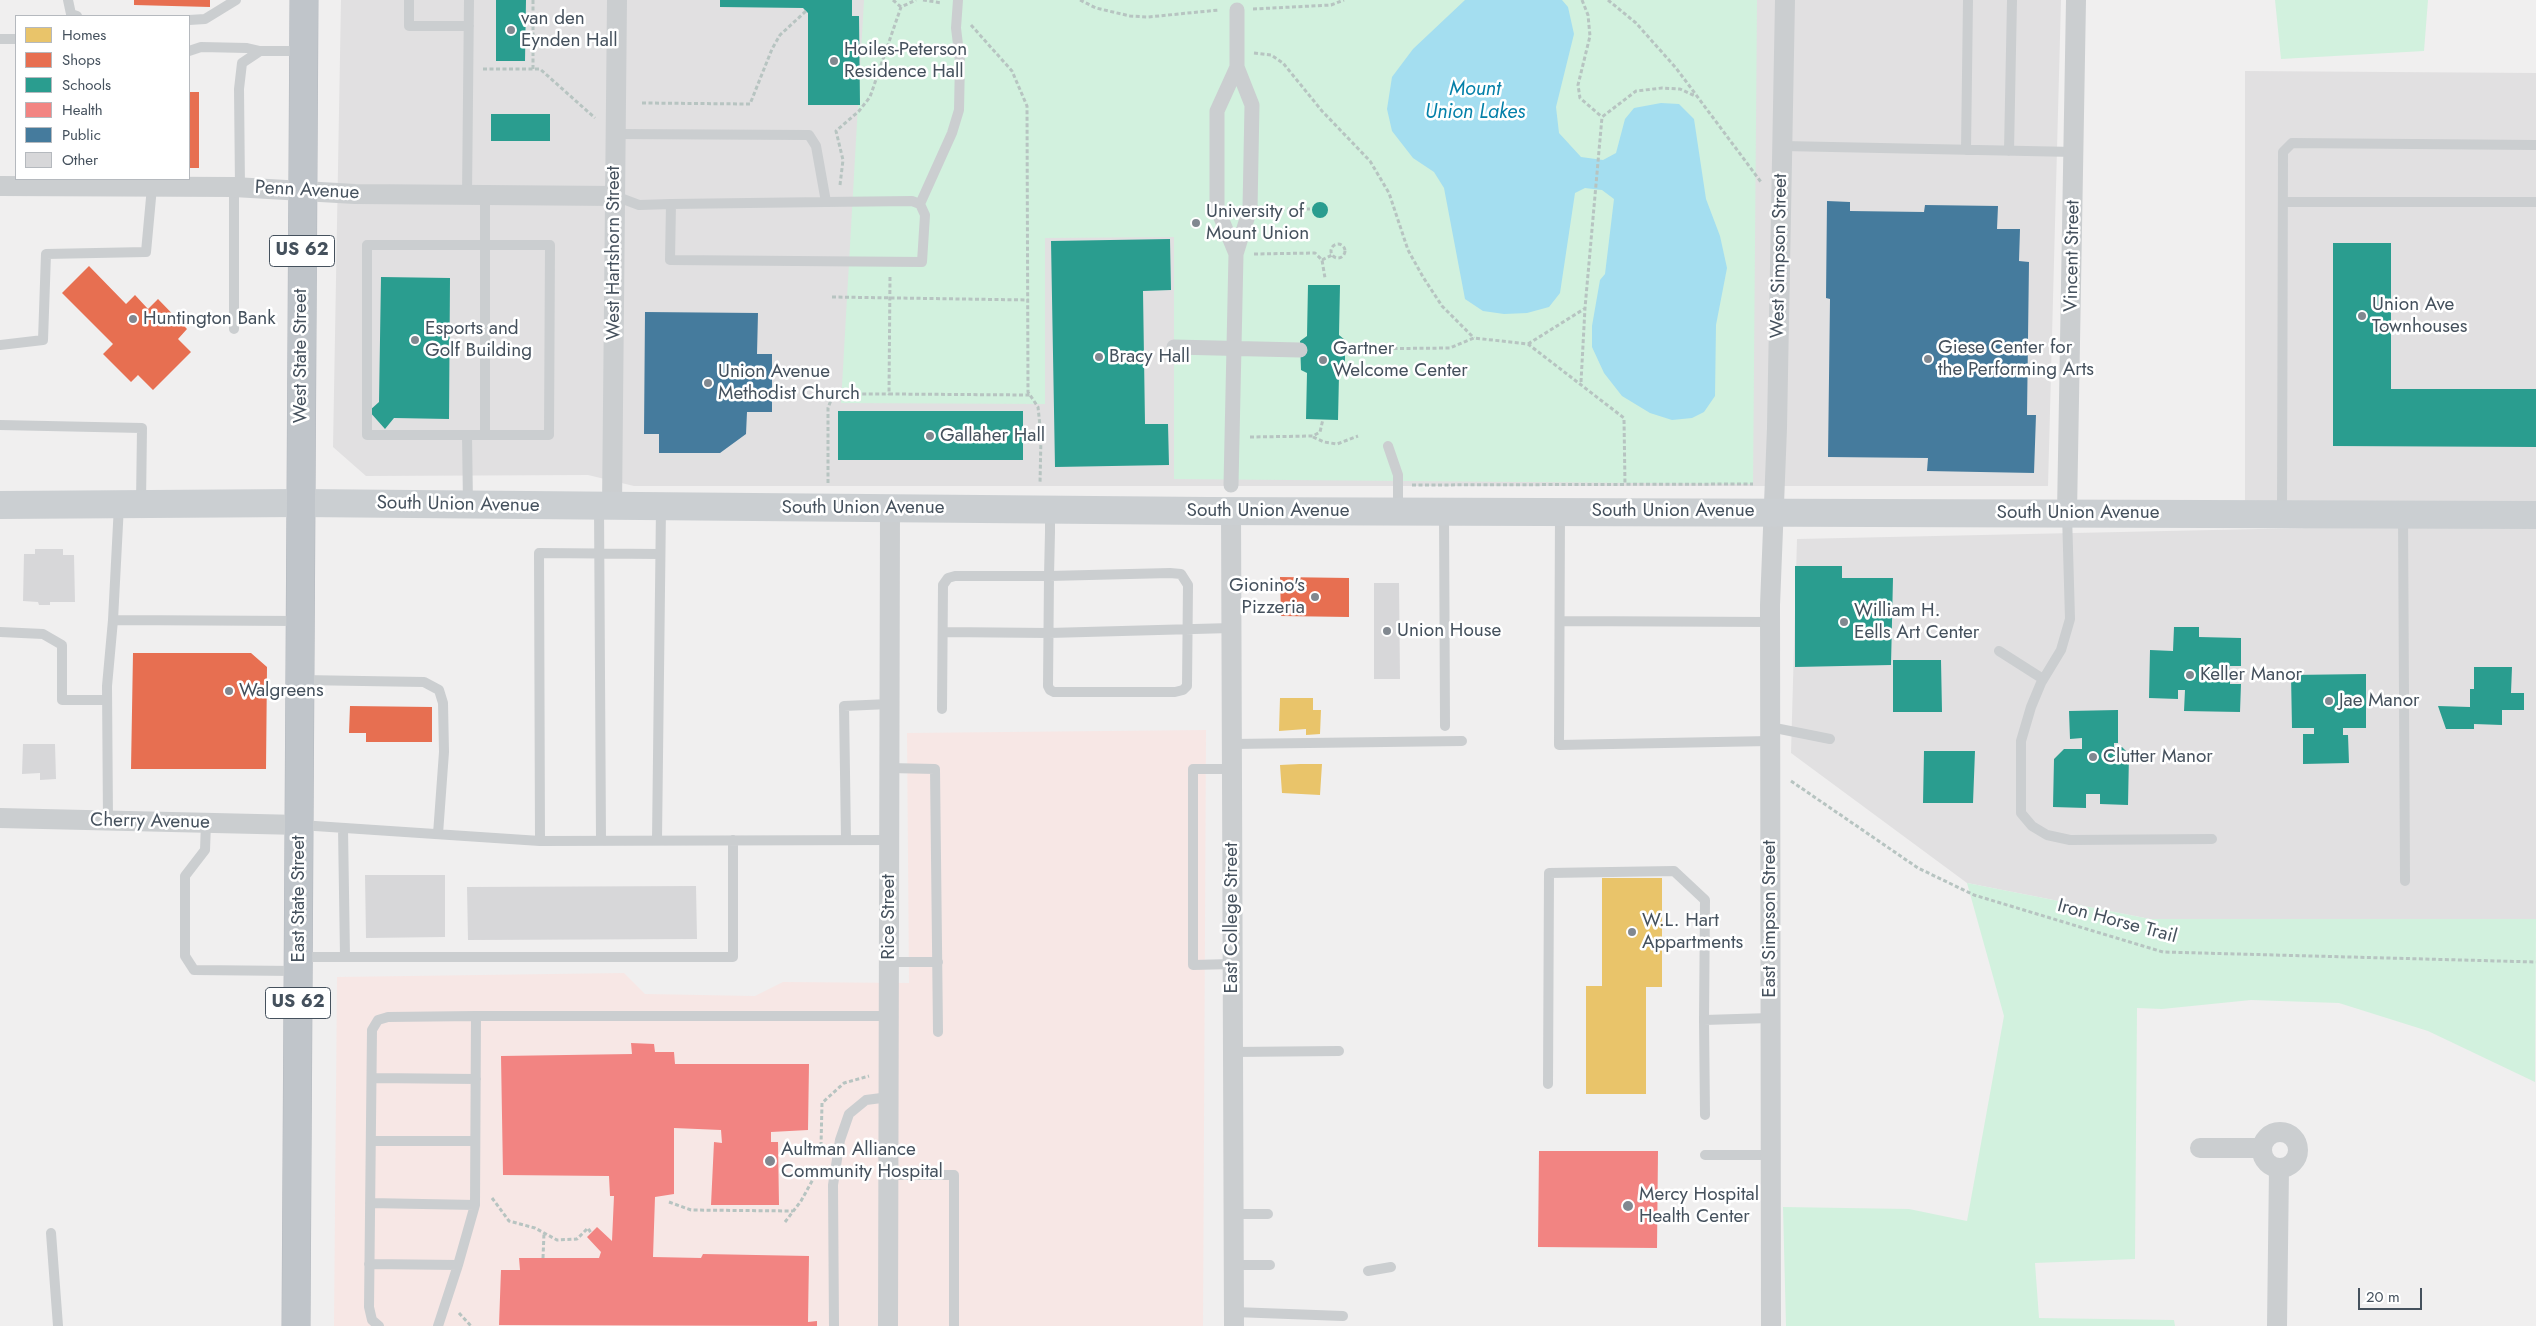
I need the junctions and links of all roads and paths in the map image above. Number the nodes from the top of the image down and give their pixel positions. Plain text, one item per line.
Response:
1 (68, 0) edge
2 (236, 0) edge
3 (304, 0) edge
4 (409, 0) edge
5 (469, 0) edge
6 (533, 0) edge
7 (617, 0) edge
8 (893, 0) edge
9 (916, 0) edge
10 (958, 0) edge
11 (1080, 0) edge
12 (1344, 0) edge
13 (1582, 0) edge
14 (1608, 0) edge
15 (1784, 0) edge
16 (1968, 0) edge
17 (2012, 0) edge
18 (2076, 0) edge
19 (901, 7) junction
20 (1238, 10) junction
21 (806, 11) dead end
22 (956, 13) junction
23 (74, 15) edge
24 (190, 20) edge
25 (468, 26) junction
26 (0, 39) edge
27 (15, 39) edge
28 (190, 51) edge
29 (260, 51) junction
30 (303, 51) junction
31 (1236, 52) junction
32 (1237, 67) junction
33 (468, 69) junction
34 (533, 69) junction
35 (1695, 96) junction
36 (642, 103) dead end
37 (1602, 117) junction
38 (615, 128) junction
39 (2536, 145) edge
40 (1782, 146) junction
41 (1966, 150) junction
42 (2009, 151) junction
43 (2075, 152) junction
44 (62, 182) edge
45 (156, 184) edge
46 (0, 186) edge
47 (1781, 186) junction
48 (237, 187) junction
49 (302, 191) junction
50 (476, 195) junction
51 (615, 196) junction
52 (826, 202) junction
53 (839, 202) junction
54 (2283, 202) junction
55 (2536, 202) edge
56 (672, 204) junction
57 (920, 204) junction
58 (1310, 209) dead end
59 (1250, 210) junction
60 (485, 245) junction
61 (1236, 254) junction
62 (1332, 255) junction
63 (1322, 260) junction
64 (890, 262) junction
65 (1324, 278) dead end
66 (832, 297) dead end
67 (890, 298) junction
68 (1029, 300) junction
69 (1585, 308) junction
70 (234, 329) dead end
71 (1474, 338) junction
72 (1528, 344) junction
73 (0, 345) edge
74 (1174, 348) dead end
75 (1234, 348) junction
76 (1348, 348) dead end
77 (1300, 350) dead end
78 (1581, 383) junction
79 (889, 394) junction
80 (1030, 396) junction
81 (1323, 420) dead end
82 (0, 425) edge
83 (468, 434) junction
84 (484, 434) junction
85 (1313, 436) junction
86 (1358, 436) dead end
87 (1232, 437) junction
88 (1388, 446) dead end
89 (819, 483) dead end
90 (828, 483) junction
91 (838, 483) dead end
92 (1031, 484) dead end
93 (1040, 484) junction
94 (1753, 484) dead end
95 (1626, 485) junction
96 (1050, 497) junction
97 (1231, 498) junction
98 (1398, 498) junction
99 (300, 503) junction
100 (130, 504) junction
101 (0, 505) edge
102 (468, 505) junction
103 (606, 506) junction
104 (661, 507) junction
105 (890, 509) junction
106 (1444, 511) junction
107 (1560, 511) junction
108 (1773, 512) junction
109 (2067, 513) junction
110 (2282, 514) junction
111 (2403, 514) junction
112 (2536, 514) edge
113 (600, 553) junction
114 (660, 554) junction
115 (1049, 576) junction
116 (113, 620) junction
117 (300, 621) junction
118 (1560, 621) junction
119 (1770, 622) junction
120 (1231, 628) junction
121 (1188, 630) junction
122 (0, 632) edge
123 (943, 632) junction
124 (1049, 633) junction
125 (1999, 651) dead end
126 (2043, 679) junction
127 (300, 680) junction
128 (107, 700) junction
129 (889, 704) junction
130 (942, 709) dead end
131 (1445, 726) dead end
132 (1770, 734) junction
133 (1830, 739) dead end
134 (1462, 741) dead end
135 (1232, 744) junction
136 (889, 768) junction
137 (1232, 769) junction
138 (1787, 779) dead end
139 (0, 818) edge
140 (108, 821) junction
141 (206, 823) junction
142 (300, 825) junction
143 (344, 828) junction
144 (438, 834) junction
145 (540, 840) junction
146 (601, 840) junction
147 (657, 840) junction
148 (732, 840) junction
149 (846, 840) junction
150 (889, 840) junction
151 (2212, 840) dead end
152 (2405, 881) dead end
153 (344, 957) junction
154 (889, 962) junction
155 (938, 962) junction
156 (2536, 962) edge
157 (299, 964) junction
158 (1232, 964) junction
159 (476, 1016) junction
160 (888, 1016) junction
161 (1770, 1018) junction
162 (1704, 1020) junction
163 (938, 1032) dead end
164 (1339, 1051) dead end
165 (1233, 1052) junction
166 (372, 1078) junction
167 (476, 1079) junction
168 (1548, 1084) dead end
169 (888, 1097) junction
170 (1705, 1115) dead end
171 (371, 1141) junction
172 (475, 1141) junction
173 (2200, 1148) dead end
174 (2262, 1148) junction
175 (1705, 1155) dead end
176 (1770, 1155) junction
177 (2279, 1169) junction
178 (888, 1175) junction
179 (490, 1194) dead end
180 (669, 1202) dead end
181 (370, 1203) junction
182 (475, 1204) junction
183 (794, 1211) dead end
184 (1234, 1214) junction
185 (1268, 1214) dead end
186 (51, 1233) dead end
187 (544, 1233) junction
188 (592, 1233) dead end
189 (543, 1258) dead end
190 (369, 1264) junction
191 (458, 1265) junction
192 (1234, 1265) junction
193 (1270, 1265) dead end
194 (1391, 1267) dead end
195 (1368, 1271) dead end
196 (1343, 1316) dead end
197 (1234, 1319) edge
198 (58, 1326) edge
199 (296, 1326) edge
200 (379, 1326) edge
201 (438, 1326) edge
202 (834, 1326) edge
203 (888, 1326) edge
204 (954, 1326) edge
205 (1770, 1326) edge
206 (2277, 1326) edge

1 - 23 lane
2 - 24 lane
3 - 30 highway, West State Street / US 62
4 - 25 lane
5 - 25 lane
6 - 34 path
7 - 38 street, West Hartshorn Street
8 - 19 path
9 - 19 path
10 - 22 lane
11 - 20 path
12 - 20 path
13 - 37 path
14 - 35 path
15 - 40 street, West Simpson Street
16 - 41 lane
17 - 42 lane
18 - 43 street, Vincent Street
19 - 53 path
20 - 31 street
21 - 36 path
22 - 57 lane
22 - 68 path
25 - 33 lane
26 - 27 lane
28 - 29 lane
29 - 30 lane
29 - 48 lane
30 - 49 highway, West State Street / US 62
31 - 32 street
31 - 71 path
32 - 59 street
32 - 61 street
33 - 34 path
33 - 50 lane
34 - 38 path
35 - 37 path
35 - 47 path
37 - 69 path
38 - 51 street, West Hartshorn Street
38 - 52 lane
39 - 54 lane
40 - 41 lane
40 - 47 street, West Simpson Street
41 - 42 lane
42 - 43 lane
43 - 109 street, Vincent Street
44 - 45 street, Penn Avenue
44 - 46 street, Penn Avenue
45 - 48 street, Penn Avenue
45 - 73 lane
47 - 108 street, West Simpson Street
48 - 49 street, Penn Avenue
48 - 70 lane
49 - 50 street, Penn Avenue
49 - 99 highway, West State Street / US 62
50 - 51 street, Penn Avenue
50 - 60 lane
51 - 56 lane
51 - 103 street, West Hartshorn Street
52 - 53 lane
52 - 56 lane
53 - 57 lane
54 - 55 lane
54 - 110 lane
56 - 64 lane
57 - 64 lane
58 - 59 path
59 - 61 street
60 - 83 lane
60 - 84 lane
60 - 84 lane
61 - 63 path
61 - 75 street
62 - 62 path
62 - 63 path
63 - 65 path
64 - 67 path
66 - 67 path
67 - 68 path
67 - 79 path
68 - 80 path
69 - 72 path
69 - 78 path
71 - 72 path
71 - 76 path
72 - 78 path
74 - 75 street
75 - 77 street
75 - 87 street
78 - 95 path
79 - 80 path
79 - 90 path
80 - 93 path
81 - 85 path
82 - 100 lane
83 - 84 lane
83 - 102 lane
85 - 86 path
85 - 87 path
87 - 97 street
88 - 98 lane
89 - 90 path
90 - 91 path
92 - 93 path
93 - 96 path
94 - 95 path
95 - 98 path
96 - 97 main road, South Union Avenue
96 - 105 main road, South Union Avenue
96 - 115 lane
97 - 98 main road, South Union Avenue
97 - 120 street, East College Street
98 - 106 main road, South Union Avenue
99 - 100 main road, South Union Avenue
99 - 102 main road, South Union Avenue
99 - 117 highway, East State Street / US 62
100 - 101 main road, South Union Avenue
100 - 116 lane
102 - 103 main road, South Union Avenue
103 - 104 main road, South Union Avenue
103 - 113 lane
104 - 105 main road, South Union Avenue
104 - 114 lane
105 - 129 street, Rice Street
106 - 107 main road, South Union Avenue
106 - 131 lane
107 - 108 main road, South Union Avenue
107 - 118 lane
108 - 109 main road, South Union Avenue
108 - 119 street, East Simpson Street
109 - 110 main road, South Union Avenue
109 - 126 lane
110 - 111 main road, South Union Avenue
111 - 112 main road, South Union Avenue
111 - 152 lane
113 - 114 lane
113 - 145 lane
113 - 146 lane
114 - 147 lane
115 - 121 lane
115 - 123 lane
115 - 124 lane
116 - 117 lane
116 - 128 lane
117 - 127 highway, East State Street / US 62
118 - 119 lane
118 - 132 lane
119 - 132 street, East Simpson Street
120 - 121 lane
120 - 135 street, East College Street
121 - 124 lane
121 - 124 lane
122 - 128 lane
123 - 124 lane
123 - 130 lane
125 - 126 lane
126 - 151 lane
127 - 142 highway, East State Street / US 62
127 - 144 lane
128 - 140 lane
129 - 136 street, Rice Street
129 - 149 lane
132 - 133 lane
132 - 161 street, East Simpson Street
134 - 135 lane
135 - 137 street, East College Street
136 - 150 street, Rice Street
136 - 155 lane
137 - 158 street, East College Street
137 - 158 lane
138 - 156 path, Iron Horse Trail
139 - 140 street, Cherry Avenue
140 - 141 street, Cherry Avenue
141 - 142 street, Cherry Avenue
141 - 157 lane
142 - 143 lane
142 - 157 highway, East State Street / US 62
143 - 144 lane
143 - 153 lane
144 - 145 lane
145 - 146 lane
146 - 147 lane
147 - 148 lane
148 - 149 lane
148 - 153 lane
149 - 150 lane
150 - 154 street, Rice Street
153 - 157 lane
154 - 155 lane
154 - 160 street, Rice Street
155 - 163 lane
157 - 199 highway, East State Street / US 62
158 - 165 street, East College Street
159 - 160 lane
159 - 166 lane
159 - 167 lane
160 - 169 street, Rice Street
161 - 162 lane
161 - 176 street, East Simpson Street
162 - 168 lane
162 - 170 lane
164 - 165 lane
165 - 184 street, East College Street
166 - 167 lane
166 - 171 lane
167 - 172 lane
169 - 178 street, Rice Street
169 - 202 lane
171 - 172 lane
171 - 181 lane
172 - 182 lane
173 - 174 street
174 - 177 street
174 - 177 street
175 - 176 lane
176 - 205 street, East Simpson Street
177 - 206 street
178 - 203 street, Rice Street
178 - 204 lane
179 - 187 path
180 - 183 path
181 - 182 lane
181 - 190 lane
182 - 191 lane
184 - 185 lane
184 - 192 street, East College Street
186 - 198 lane
187 - 188 path
187 - 189 path
190 - 191 lane
190 - 200 lane
191 - 201 lane
192 - 193 lane
192 - 197 street, East College Street
194 - 195 lane
196 - 197 lane

